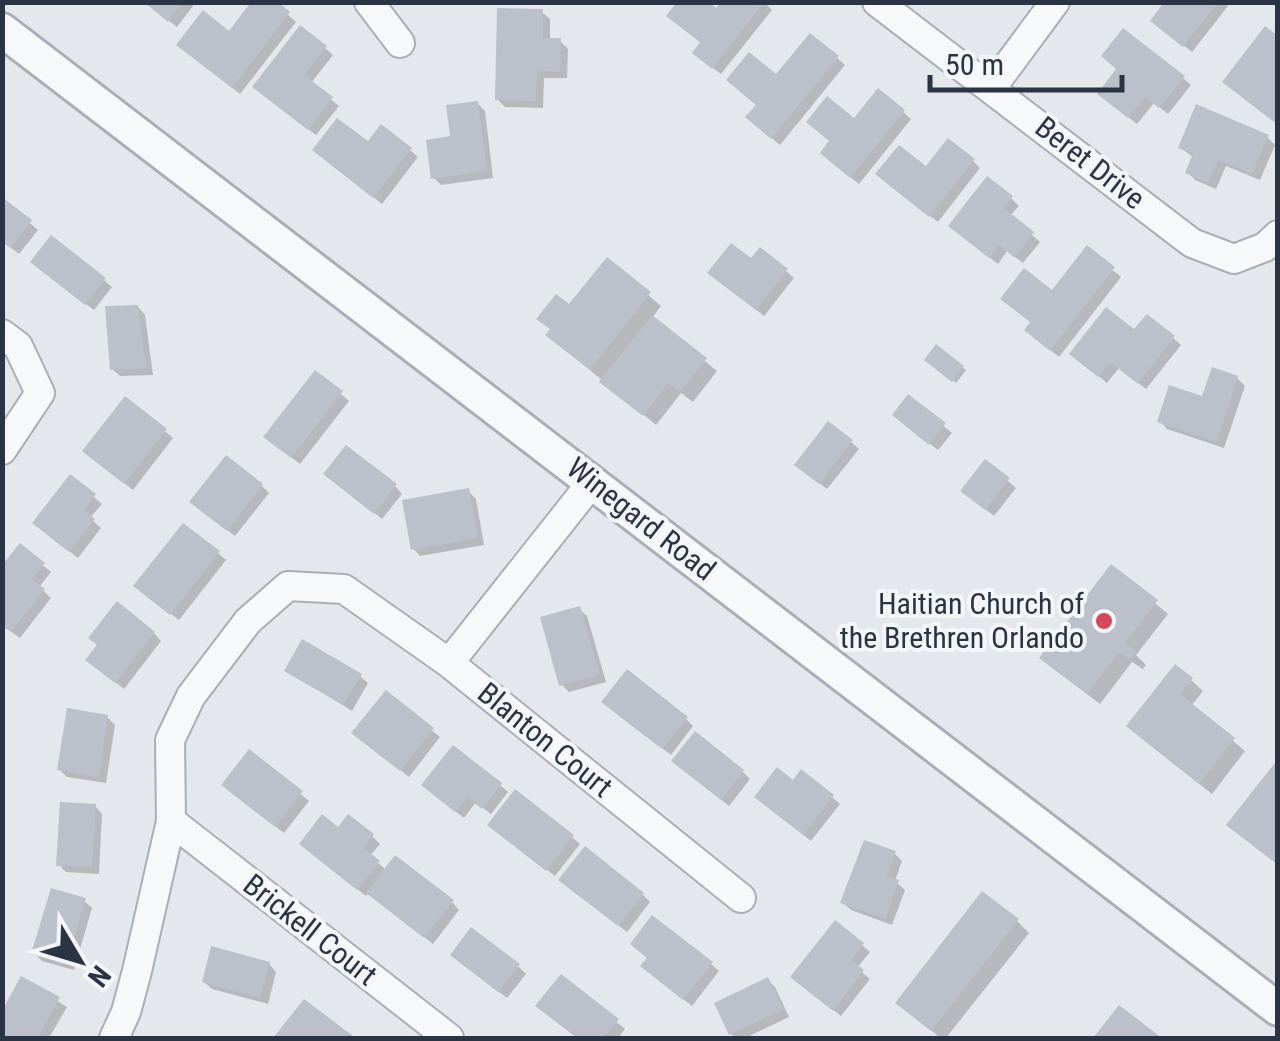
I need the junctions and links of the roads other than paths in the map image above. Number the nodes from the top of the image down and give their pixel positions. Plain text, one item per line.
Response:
1 (370, 2) edge
2 (876, 2) edge
3 (1055, 2) edge
4 (2, 30) edge
5 (400, 44) dead end
6 (992, 87) junction
7 (1271, 241) edge
8 (2, 334) edge
9 (2, 450) edge
10 (593, 481) junction
11 (449, 662) junction
12 (171, 822) junction
13 (741, 898) dead end
14 (1278, 1009) edge
15 (114, 1038) edge
16 (449, 1038) edge

1 - 5 street
2 - 6 street, Beret Drive
3 - 6 street
4 - 10 street, Winegard Road
6 - 7 street, Beret Drive
8 - 9 street
10 - 11 street
10 - 14 street, Winegard Road
11 - 12 street, Blanton Court
11 - 13 street, Blanton Court
12 - 15 street
12 - 16 street, Brickell Court

